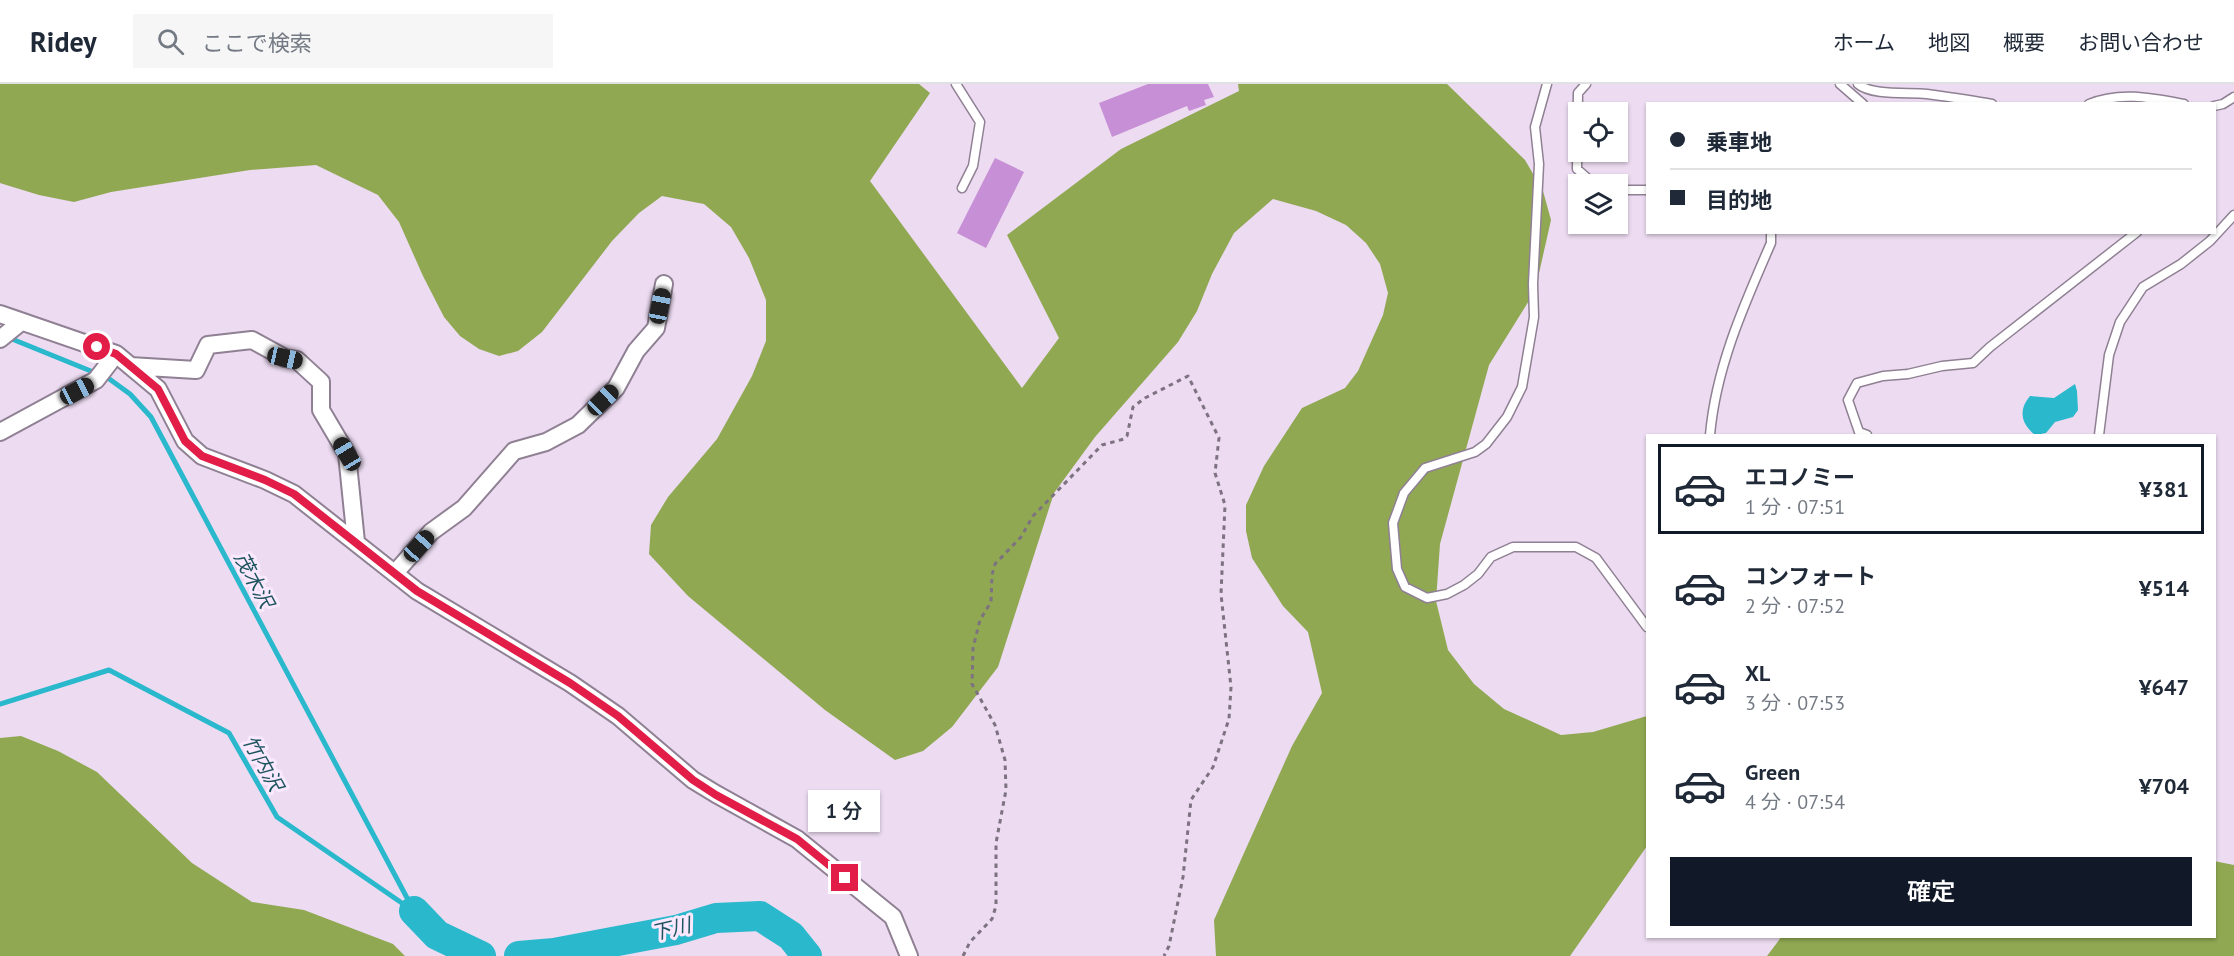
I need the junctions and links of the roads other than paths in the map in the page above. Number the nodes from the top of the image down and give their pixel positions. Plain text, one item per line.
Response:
1 (956, 84) edge
2 (1547, 84) edge
3 (1586, 84) edge
4 (1840, 84) edge
5 (1858, 84) edge
6 (2234, 98) edge
7 (1861, 102) edge
8 (1978, 102) edge
9 (2094, 102) edge
10 (2173, 102) edge
11 (2216, 106) edge
12 (1583, 174) edge
13 (962, 188) dead end
14 (1628, 190) edge
15 (1646, 190) edge
16 (2234, 215) edge
17 (1772, 234) edge
18 (2134, 234) edge
19 (664, 284) dead end
20 (0, 314) edge
21 (21, 322) junction
22 (0, 339) edge
23 (116, 354) junction
24 (130, 366) junction
25 (0, 432) edge
26 (1710, 434) edge
27 (1864, 434) edge
28 (2099, 434) edge
29 (356, 542) junction
30 (395, 573) junction
31 (1646, 626) edge
32 (909, 956) edge

1 - 13 lane
2 - 31 lane
3 - 12 lane
4 - 7 lane
5 - 8 lane
6 - 11 lane
9 - 10 lane
14 - 15 lane
16 - 28 lane
17 - 26 lane
18 - 27 lane
19 - 30 street
20 - 21 street
21 - 22 street
21 - 23 street
23 - 24 street
23 - 25 street
24 - 29 street
24 - 29 street
29 - 30 street
30 - 32 street

